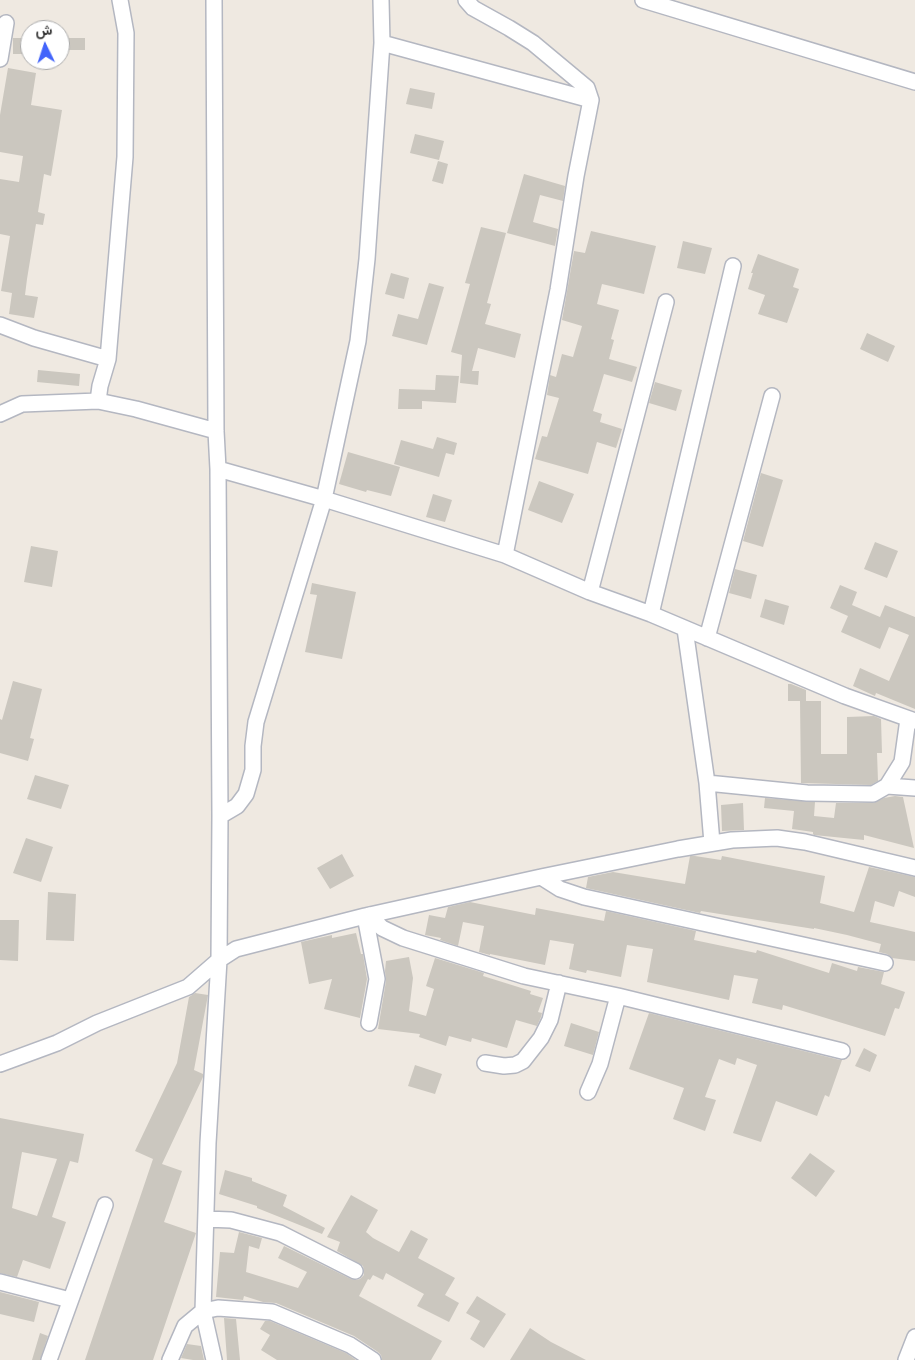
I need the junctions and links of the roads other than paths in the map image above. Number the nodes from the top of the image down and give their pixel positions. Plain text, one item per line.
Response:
1 (120, 0) edge
2 (214, 0) edge
3 (381, 0) edge
4 (466, 0) edge
5 (643, 0) edge
6 (6, 23) dead end
7 (382, 43) junction
8 (0, 59) edge
9 (915, 82) edge
10 (590, 100) junction
11 (733, 266) dead end
12 (666, 302) dead end
13 (0, 325) edge
14 (108, 359) junction
15 (772, 396) dead end
16 (98, 401) junction
17 (0, 414) edge
18 (216, 431) junction
19 (218, 469) junction
20 (324, 499) junction
21 (505, 555) junction
22 (590, 592) junction
23 (651, 614) junction
24 (685, 629) junction
25 (707, 638) junction
26 (911, 720) edge
27 (708, 783) junction
28 (887, 786) junction
29 (915, 788) edge
30 (220, 816) junction
31 (712, 843) junction
32 (915, 868) edge
33 (541, 877) junction
34 (367, 915) junction
35 (219, 960) junction
36 (885, 963) dead end
37 (559, 983) junction
38 (618, 996) junction
39 (369, 1024) dead end
40 (842, 1051) dead end
41 (485, 1063) dead end
42 (0, 1064) edge
43 (588, 1092) dead end
44 (105, 1205) dead end
45 (206, 1219) junction
46 (355, 1272) dead end
47 (0, 1282) edge
48 (70, 1300) junction
49 (203, 1311) junction
50 (915, 1337) edge
51 (49, 1360) edge
52 (170, 1360) edge
53 (214, 1360) edge
54 (373, 1360) edge
55 (906, 1360) edge

1 - 14 street
2 - 18 street
3 - 7 street
4 - 10 street
5 - 9 street
6 - 8 street
7 - 10 street
7 - 20 street
10 - 21 street
11 - 23 street
12 - 22 street
13 - 14 street
14 - 16 street
15 - 25 street
16 - 17 street
16 - 18 street
18 - 19 street
19 - 20 street
19 - 30 street
20 - 21 street
20 - 30 street
21 - 22 street
22 - 23 street
23 - 24 street
24 - 25 street
24 - 27 street
25 - 26 street
26 - 28 street
27 - 28 street
27 - 31 street
28 - 29 street
30 - 35 street
31 - 32 street
31 - 33 street
33 - 34 street
33 - 36 street
34 - 35 street
34 - 37 street
34 - 39 street
35 - 42 street
35 - 45 street
37 - 38 street
37 - 41 street
38 - 40 street
38 - 43 street
44 - 48 street
45 - 46 street
45 - 49 street
47 - 48 street
48 - 51 street
49 - 52 street
49 - 53 street
49 - 54 street
50 - 55 street

